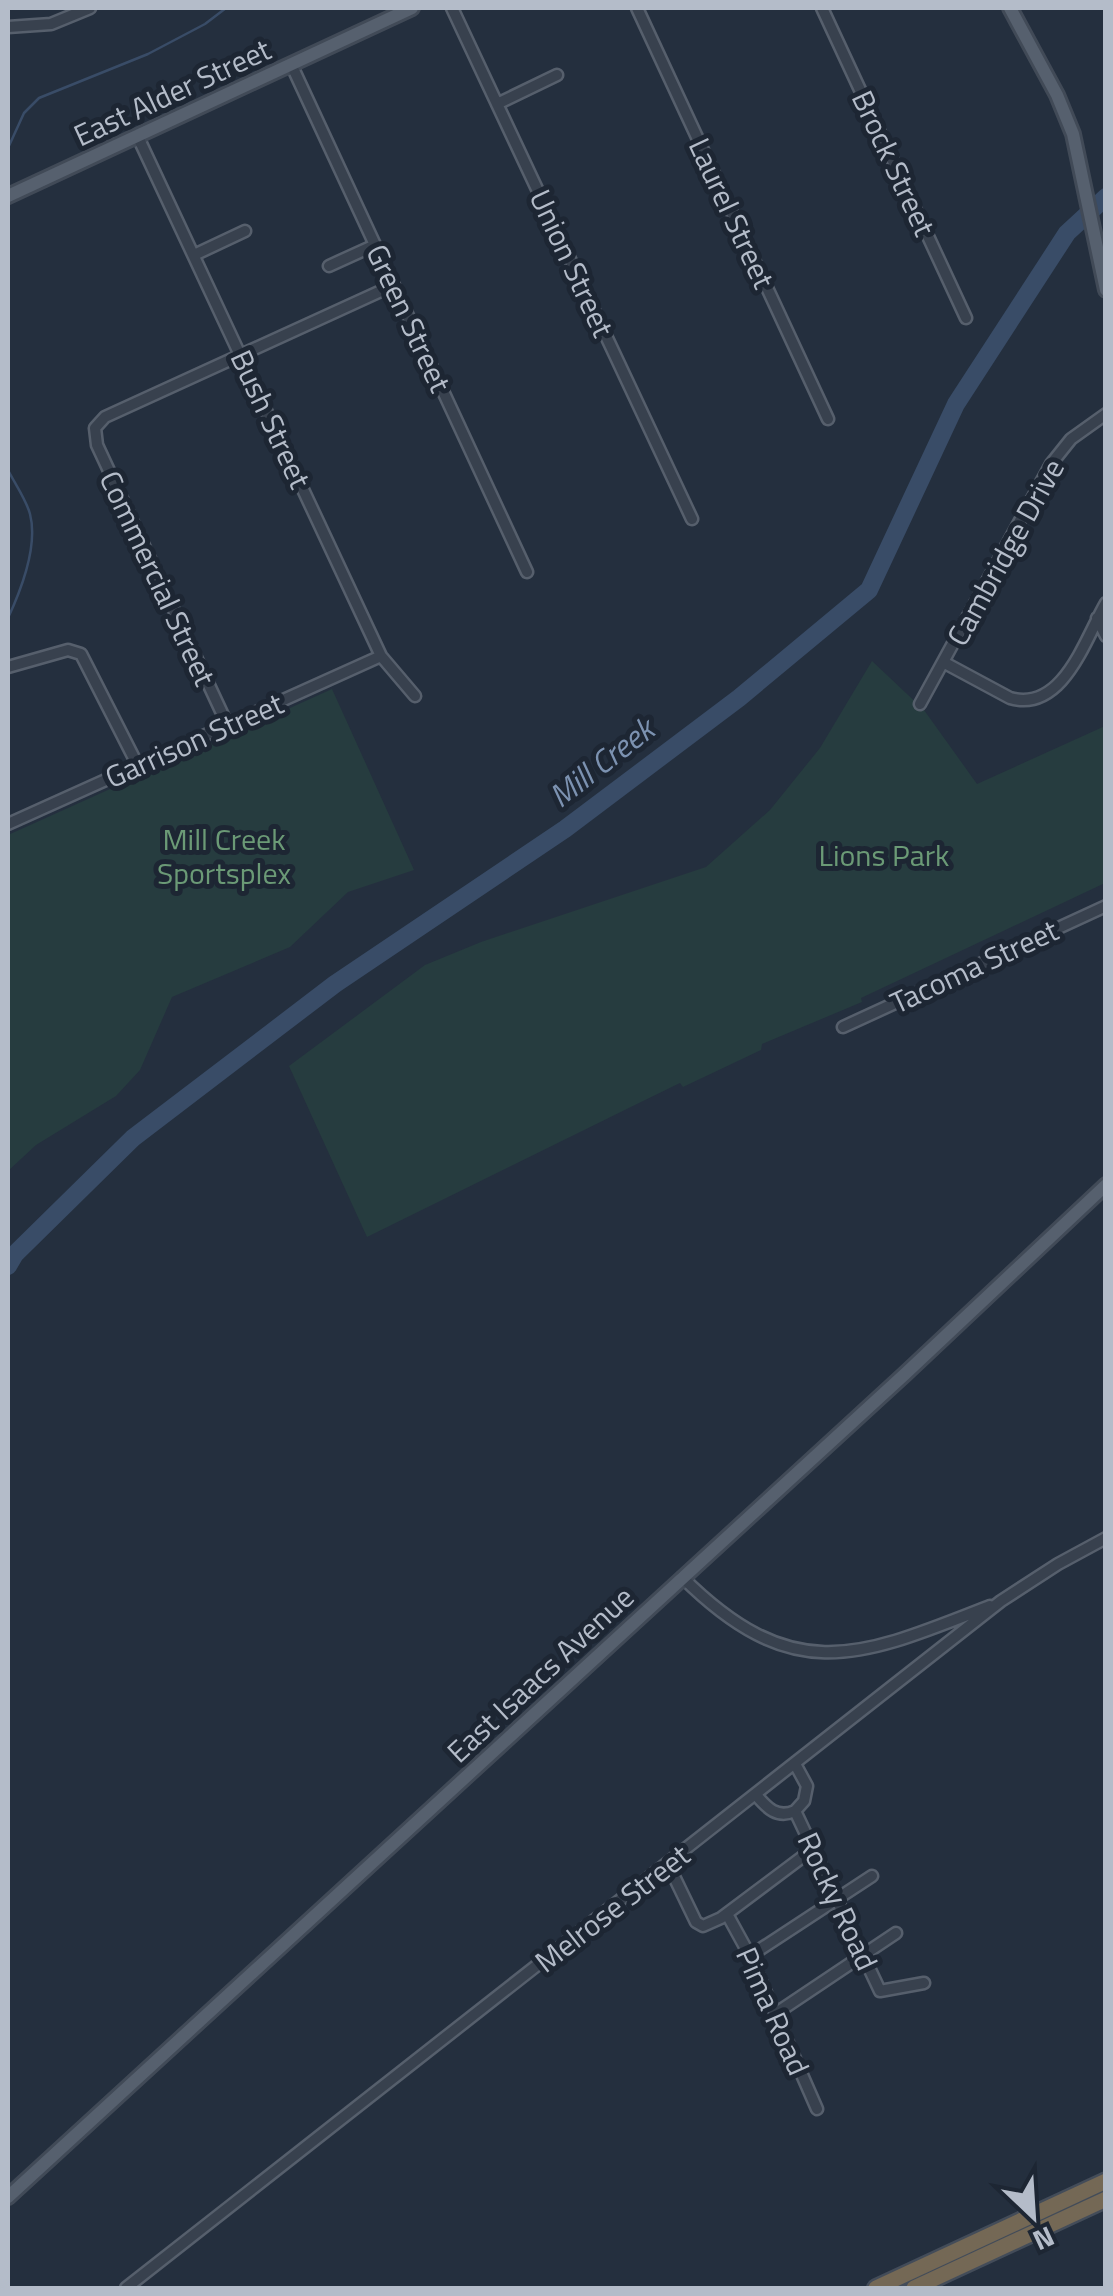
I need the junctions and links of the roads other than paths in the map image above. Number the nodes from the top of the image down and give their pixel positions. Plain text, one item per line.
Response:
1 (90, 8) edge
2 (412, 8) edge
3 (452, 8) edge
4 (637, 8) edge
5 (822, 8) edge
6 (1010, 8) edge
7 (397, 11) edge
8 (8, 27) edge
9 (290, 64) junction
10 (557, 76) dead end
11 (497, 104) junction
12 (138, 136) junction
13 (8, 196) edge
14 (245, 231) dead end
15 (375, 245) junction
16 (194, 255) junction
17 (329, 266) dead end
18 (394, 285) junction
19 (1106, 290) edge
20 (966, 318) dead end
21 (242, 356) junction
22 (1106, 414) edge
23 (828, 419) dead end
24 (692, 519) dead end
25 (527, 572) dead end
26 (1106, 603) edge
27 (1097, 618) junction
28 (1106, 636) edge
29 (381, 656) junction
30 (944, 662) junction
31 (8, 667) edge
32 (415, 696) dead end
33 (920, 704) dead end
34 (228, 726) junction
35 (138, 766) junction
36 (8, 824) edge
37 (1106, 906) edge
38 (843, 1027) dead end
39 (1106, 1186) edge
40 (1106, 1538) edge
41 (682, 1577) junction
42 (1001, 1602) junction
43 (795, 1764) junction
44 (756, 1794) junction
45 (795, 1811) junction
46 (813, 1850) junction
47 (668, 1864) junction
48 (872, 1876) dead end
49 (837, 1899) junction
50 (727, 1914) junction
51 (896, 1933) dead end
52 (863, 1955) junction
53 (750, 1956) junction
54 (924, 1983) dead end
55 (775, 2014) junction
56 (817, 2109) dead end
57 (1106, 2181) edge
58 (8, 2197) edge
59 (1106, 2199) edge
60 (126, 2288) edge
61 (876, 2288) edge
62 (914, 2288) edge

1 - 8 street
2 - 7 main road, East Alder Street
3 - 11 street, Union Street
4 - 23 street, Laurel Street
5 - 20 street, Brock Street
6 - 19 main road
7 - 9 main road, East Alder Street
9 - 12 main road, East Alder Street
9 - 15 street, Green Street
10 - 11 street
11 - 24 street, Union Street
12 - 13 main road, East Alder Street
12 - 16 street, Bush Street
14 - 16 street
15 - 17 street
15 - 18 street, Green Street
16 - 21 street, Bush Street
18 - 21 street
18 - 25 street, Green Street
21 - 29 street, Bush Street
21 - 34 street, Commercial Street
22 - 30 street, Cambridge Drive
26 - 27 street
27 - 28 street
27 - 30 street
29 - 32 street, Bush Street
29 - 34 street, Garrison Street
30 - 33 street, Cambridge Drive
31 - 35 street
34 - 35 street, Garrison Street
35 - 36 street, Garrison Street
37 - 38 street, Tacoma Street
39 - 41 main road, East Isaacs Avenue
40 - 42 street, Melrose Street
41 - 42 street
41 - 58 main road, East Isaacs Avenue
42 - 43 street, Melrose Street
43 - 44 street, Melrose Street
43 - 45 street, Rocky Road
44 - 45 street, Rocky Road
44 - 47 street, Melrose Street
45 - 46 street, Rocky Road
46 - 49 street, Rocky Road
46 - 50 street
47 - 50 street
47 - 60 street, Melrose Street
48 - 49 street
49 - 52 street, Rocky Road
49 - 53 street
50 - 53 street, Pima Road
51 - 52 street
52 - 54 street, Rocky Road
52 - 55 street
53 - 55 street, Pima Road
55 - 56 street, Pima Road
57 - 61 highway
59 - 62 highway

